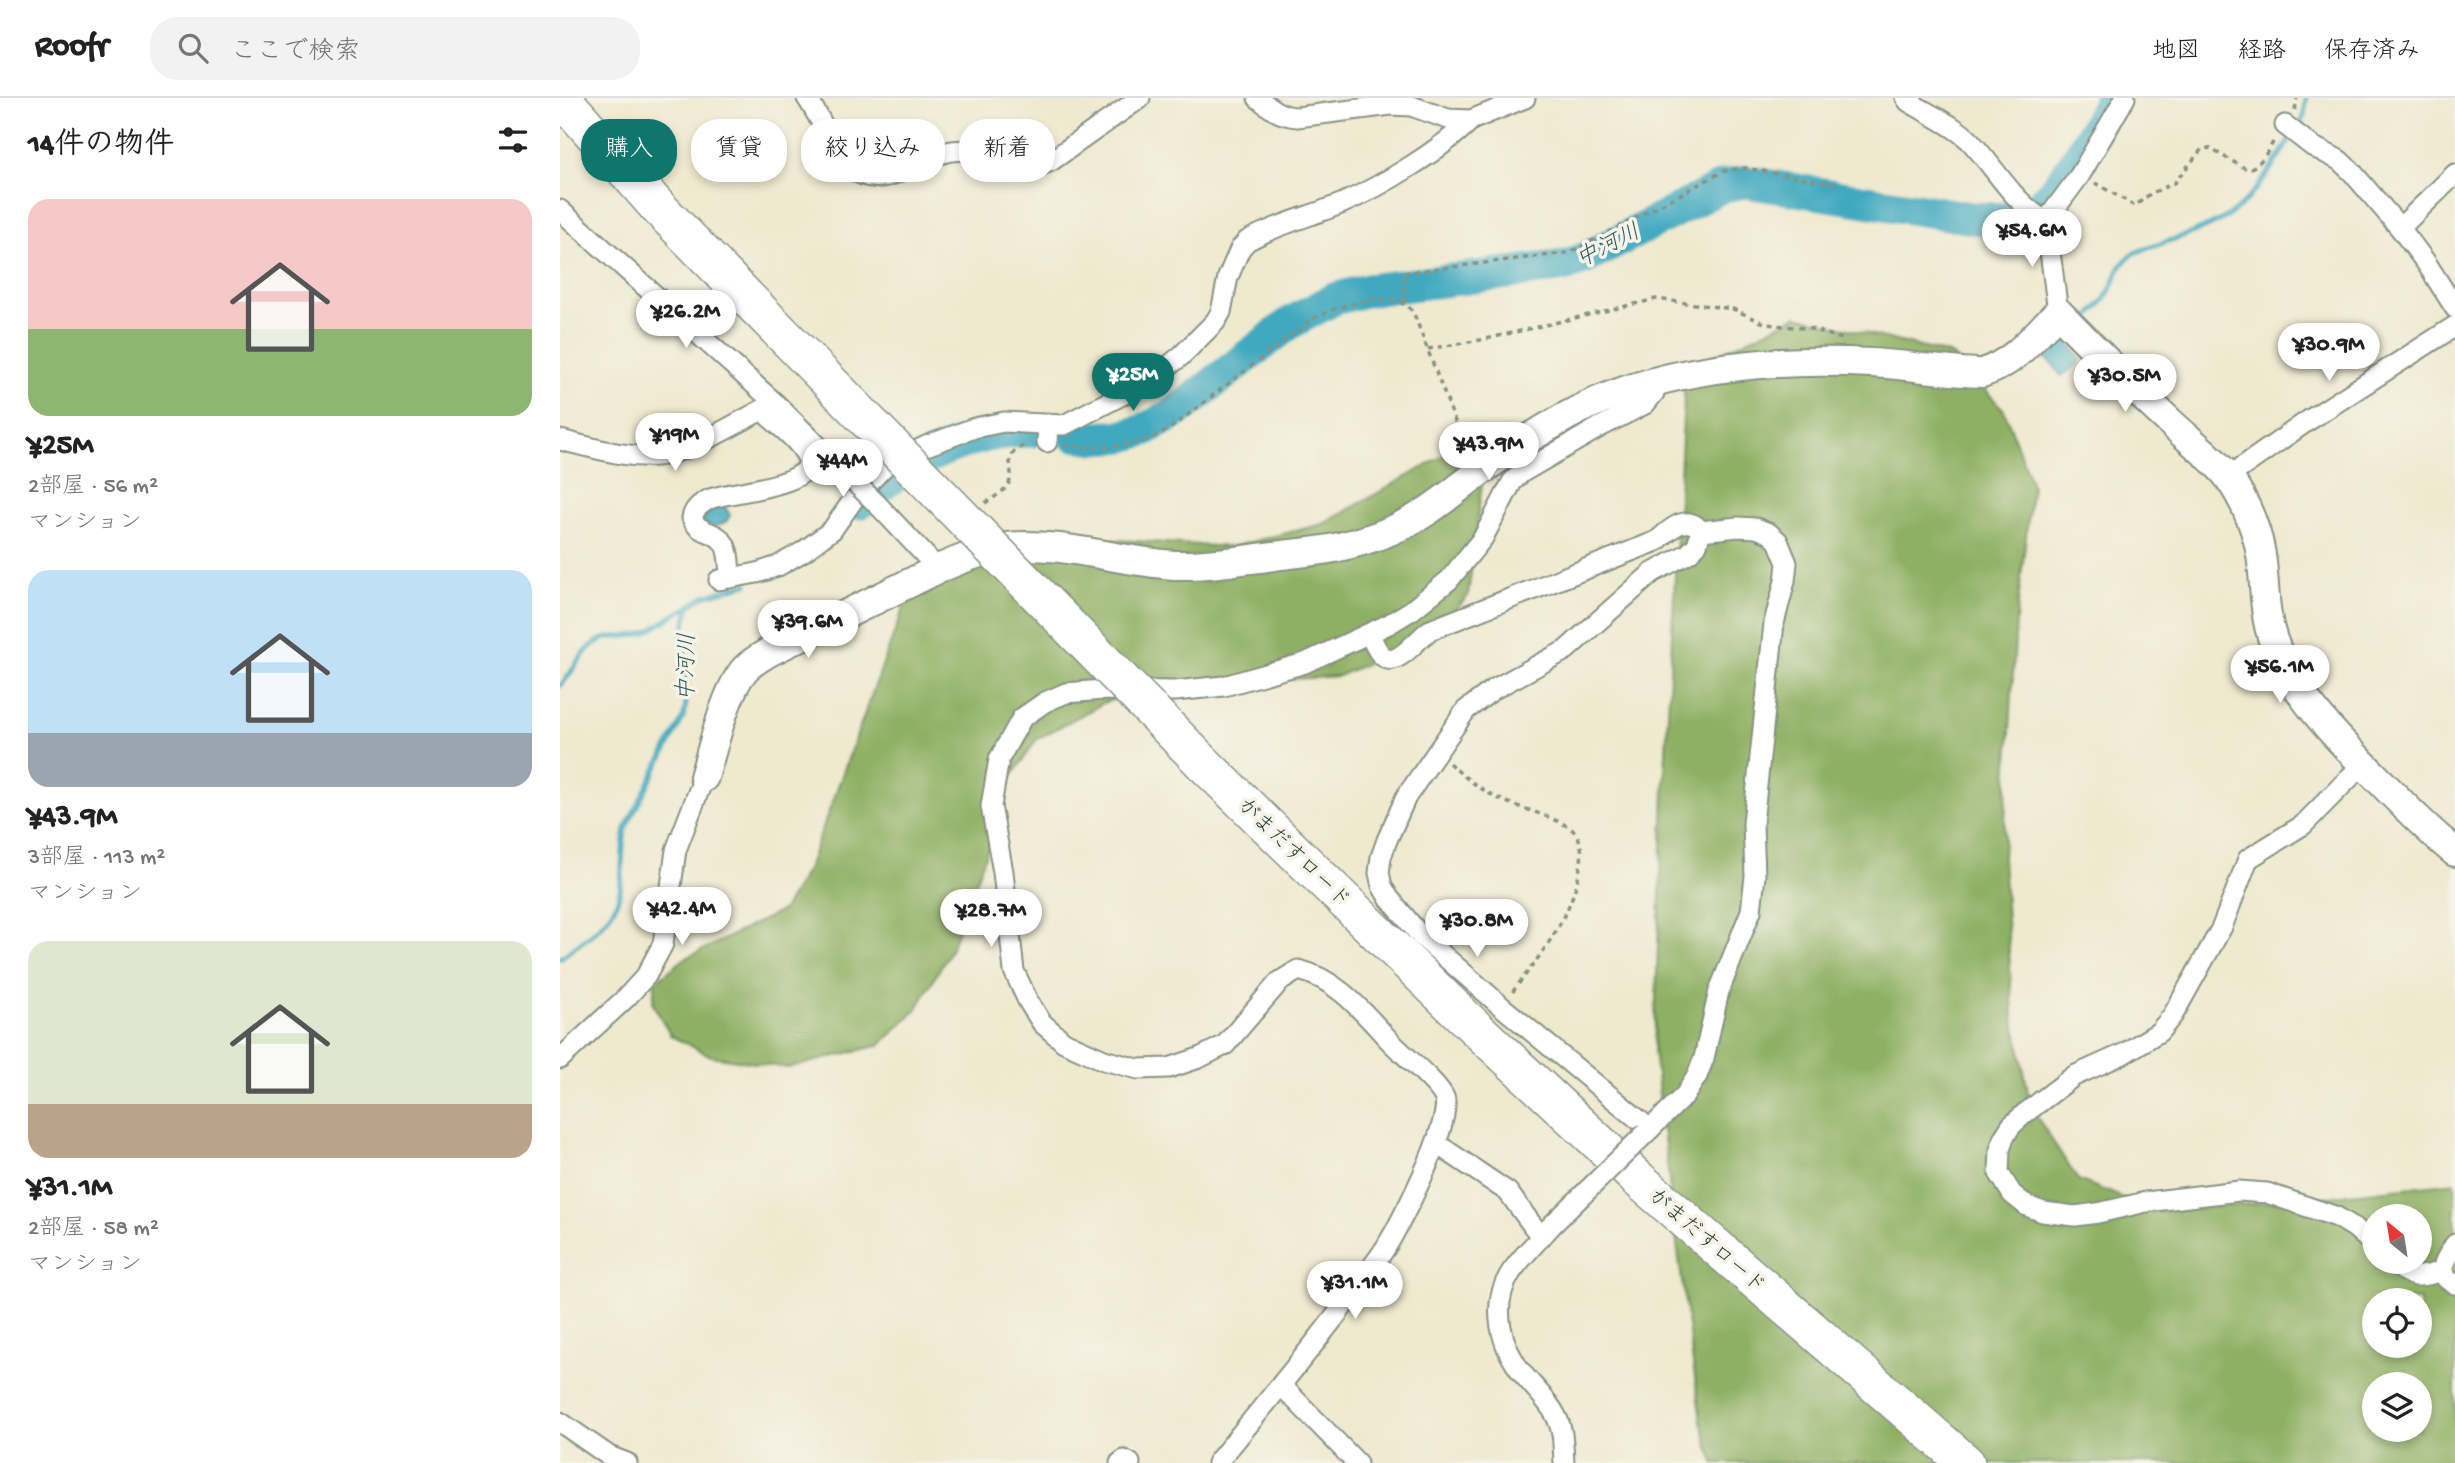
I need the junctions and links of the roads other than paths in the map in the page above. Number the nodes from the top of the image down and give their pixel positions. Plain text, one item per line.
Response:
1 (562, 98) edge
2 (807, 98) edge
3 (1140, 98) edge
4 (1258, 98) edge
5 (1525, 98) edge
6 (1906, 98) edge
7 (2125, 98) edge
8 (560, 115) edge
9 (1471, 120) junction
10 (2291, 131) road end
11 (2455, 174) edge
12 (657, 206) junction
13 (560, 210) edge
14 (2041, 218) junction
15 (2400, 228) junction
16 (2058, 312) junction
17 (2455, 323) edge
18 (1658, 380) junction
19 (768, 406) junction
20 (560, 440) edge
21 (2228, 477) junction
22 (1701, 531) junction
23 (937, 569) junction
24 (1370, 633) junction
25 (2363, 764) junction
26 (704, 777) joint
27 (2455, 852) edge
28 (560, 1059) edge
29 (1648, 1131) junction
30 (1437, 1144) junction
31 (1546, 1231) junction
32 (2362, 1234) edge
33 (2455, 1244) edge
34 (2409, 1274) edge
35 (2449, 1277) edge
36 (1281, 1385) junction
37 (560, 1422) edge
38 (613, 1461) edge
39 (1120, 1463) edge
40 (1130, 1463) edge
41 (1217, 1463) edge
42 (1357, 1463) edge
43 (1564, 1463) edge
44 (1966, 1463) edge

1 - 12 highway
2 - 3 street
4 - 9 street
5 - 9 street
6 - 14 street
7 - 14 street
8 - 12 highway
9 - 19 street
10 - 15 street
11 - 15 street
12 - 44 highway, がまだすロード, bridge
13 - 19 street
14 - 16 street
15 - 17 street
16 - 18 street
16 - 21 street
17 - 21 street
18 - 23 street
18 - 24 street
19 - 20 street
19 - 23 street, bridge
21 - 25 street
22 - 24 street
22 - 29 street
22 - 29 street
23 - 26 street
24 - 30 street
25 - 27 street
25 - 32 street
26 - 28 street
29 - 31 street, bridge
30 - 31 street
30 - 36 street
31 - 43 street
33 - 35 street
34 - 35 street
36 - 41 street
36 - 42 street
37 - 38 street
39 - 40 street

